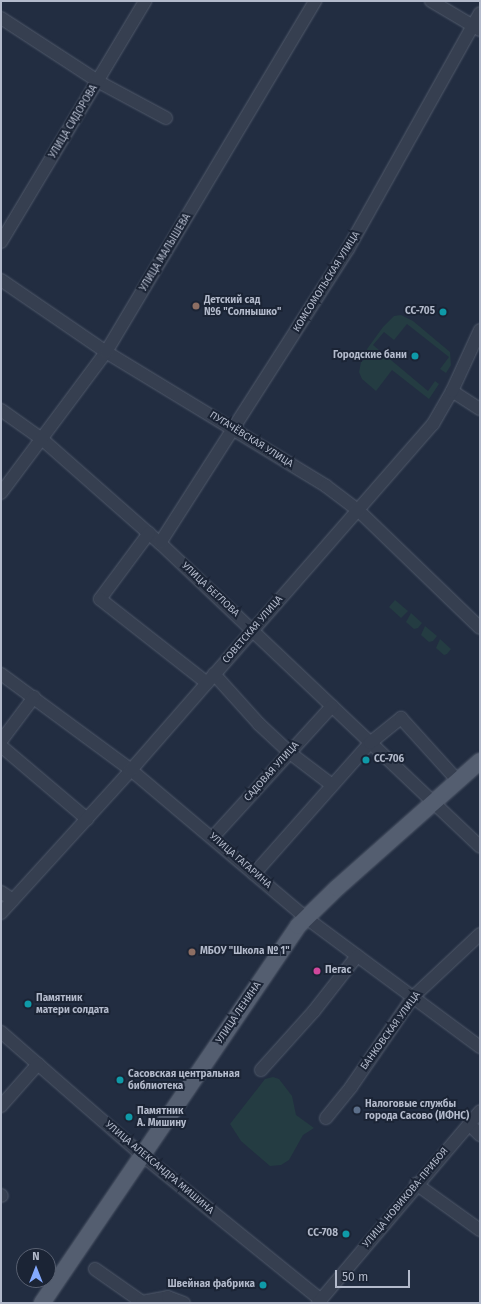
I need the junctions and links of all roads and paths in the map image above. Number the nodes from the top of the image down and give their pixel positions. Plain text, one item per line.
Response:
1 (145, 1) edge
2 (314, 1) edge
3 (431, 1) edge
4 (480, 13) edge
5 (1, 18) edge
6 (476, 28) edge
7 (99, 82) junction
8 (166, 118) dead end
9 (1, 242) edge
10 (1, 280) edge
11 (480, 330) edge
12 (106, 352) junction
13 (452, 391) junction
14 (480, 408) edge
15 (1, 410) edge
16 (233, 428) junction
17 (42, 440) junction
18 (1, 494) edge
19 (359, 511) junction
20 (149, 533) junction
21 (160, 543) junction
22 (480, 628) edge
23 (253, 630) junction
24 (1, 674) edge
25 (211, 679) junction
26 (34, 697) junction
27 (332, 706) junction
28 (1, 741) edge
29 (370, 743) junction
30 (1, 746) edge
31 (290, 753) junction
32 (480, 761) edge
33 (131, 770) junction
34 (458, 781) junction
35 (332, 785) junction
36 (433, 805) junction
37 (87, 818) junction
38 (213, 838) junction
39 (480, 847) edge
40 (254, 874) junction
41 (1, 892) edge
42 (13, 900) junction
43 (1, 913) edge
44 (305, 917) junction
45 (480, 934) edge
46 (357, 956) junction
47 (413, 997) junction
48 (1, 1032) edge
49 (480, 1047) edge
50 (38, 1064) junction
51 (261, 1070) dead end
52 (1, 1106) edge
53 (480, 1111) edge
54 (326, 1118) dead end
55 (469, 1124) junction
56 (480, 1135) edge
57 (142, 1155) junction
58 (416, 1184) junction
59 (480, 1230) edge
60 (95, 1269) dead end
61 (320, 1301) edge
62 (178, 1302) edge
63 (42, 1303) edge

1 - 7 street, УЛИЦА СИДОРОВА
2 - 12 street, УЛИЦА МАЛЫШЕВА
3 - 6 street
4 - 6 street, КОМСОМОЛЬСКАЯ УЛИЦА
5 - 7 street
6 - 16 street, КОМСОМОЛЬСКАЯ УЛИЦА
7 - 8 street
7 - 9 street, УЛИЦА СИДОРОВА
10 - 12 street, ПУГАЧЁВСКАЯ УЛИЦА
11 - 13 street, СОВЕТСКАЯ УЛИЦА
12 - 16 street, ПУГАЧЁВСКАЯ УЛИЦА
12 - 17 street, УЛИЦА МАЛЫШЕВА
13 - 14 street
13 - 19 street, СОВЕТСКАЯ УЛИЦА
15 - 17 street, УЛИЦА БЕГЛОВА
16 - 19 street, ПУГАЧЁВСКАЯ УЛИЦА
16 - 21 street, КОМСОМОЛЬСКАЯ УЛИЦА
17 - 18 street, УЛИЦА МАЛЫШЕВА
17 - 20 street, УЛИЦА БЕГЛОВА
19 - 22 street, ПУГАЧЁВСКАЯ УЛИЦА
19 - 23 street, СОВЕТСКАЯ УЛИЦА
20 - 21 street, УЛИЦА БЕГЛОВА
20 - 25 street
21 - 23 street, УЛИЦА БЕГЛОВА
23 - 25 street, СОВЕТСКАЯ УЛИЦА
23 - 27 street, УЛИЦА БЕГЛОВА
24 - 26 street, УЛИЦА ГАГАРИНА
25 - 31 street
25 - 33 street, СОВЕТСКАЯ УЛИЦА
26 - 28 street
26 - 33 street, УЛИЦА ГАГАРИНА
27 - 29 street, УЛИЦА БЕГЛОВА
27 - 31 street, САДОВАЯ УЛИЦА
29 - 34 street
29 - 35 street
29 - 36 street, УЛИЦА БЕГЛОВА
30 - 37 street
31 - 35 street
31 - 38 street, САДОВАЯ УЛИЦА
32 - 34 main road, УЛИЦА ЛЕНИНА
33 - 37 street, СОВЕТСКАЯ УЛИЦА
33 - 38 street, УЛИЦА ГАГАРИНА
34 - 36 main road, УЛИЦА ЛЕНИНА
35 - 40 street
36 - 39 street, УЛИЦА БЕГЛОВА
36 - 44 main road, УЛИЦА ЛЕНИНА
37 - 42 street, СОВЕТСКАЯ УЛИЦА
38 - 40 street, УЛИЦА ГАГАРИНА
40 - 44 street, УЛИЦА ГАГАРИНА
41 - 42 street
42 - 43 street, СОВЕТСКАЯ УЛИЦА
44 - 46 street, УЛИЦА ГАГАРИНА
44 - 57 main road, УЛИЦА ЛЕНИНА
45 - 47 street, БАНКОВСКАЯ УЛИЦА
46 - 47 street, УЛИЦА ГАГАРИНА
46 - 51 street
47 - 49 street, УЛИЦА ГАГАРИНА
47 - 54 street, БАНКОВСКАЯ УЛИЦА
48 - 50 street, УЛИЦА АЛЕКСАНДРА МИШИНА
50 - 52 street
50 - 57 street, УЛИЦА АЛЕКСАНДРА МИШИНА
53 - 55 street, УЛИЦА НОВИКОВА-ПРИБОЯ
55 - 56 street
55 - 58 street, УЛИЦА НОВИКОВА-ПРИБОЯ
57 - 61 street, УЛИЦА АЛЕКСАНДРА МИШИНА
57 - 63 main road, УЛИЦА ЛЕНИНА
58 - 59 street
58 - 61 street, УЛИЦА НОВИКОВА-ПРИБОЯ
60 - 62 street

